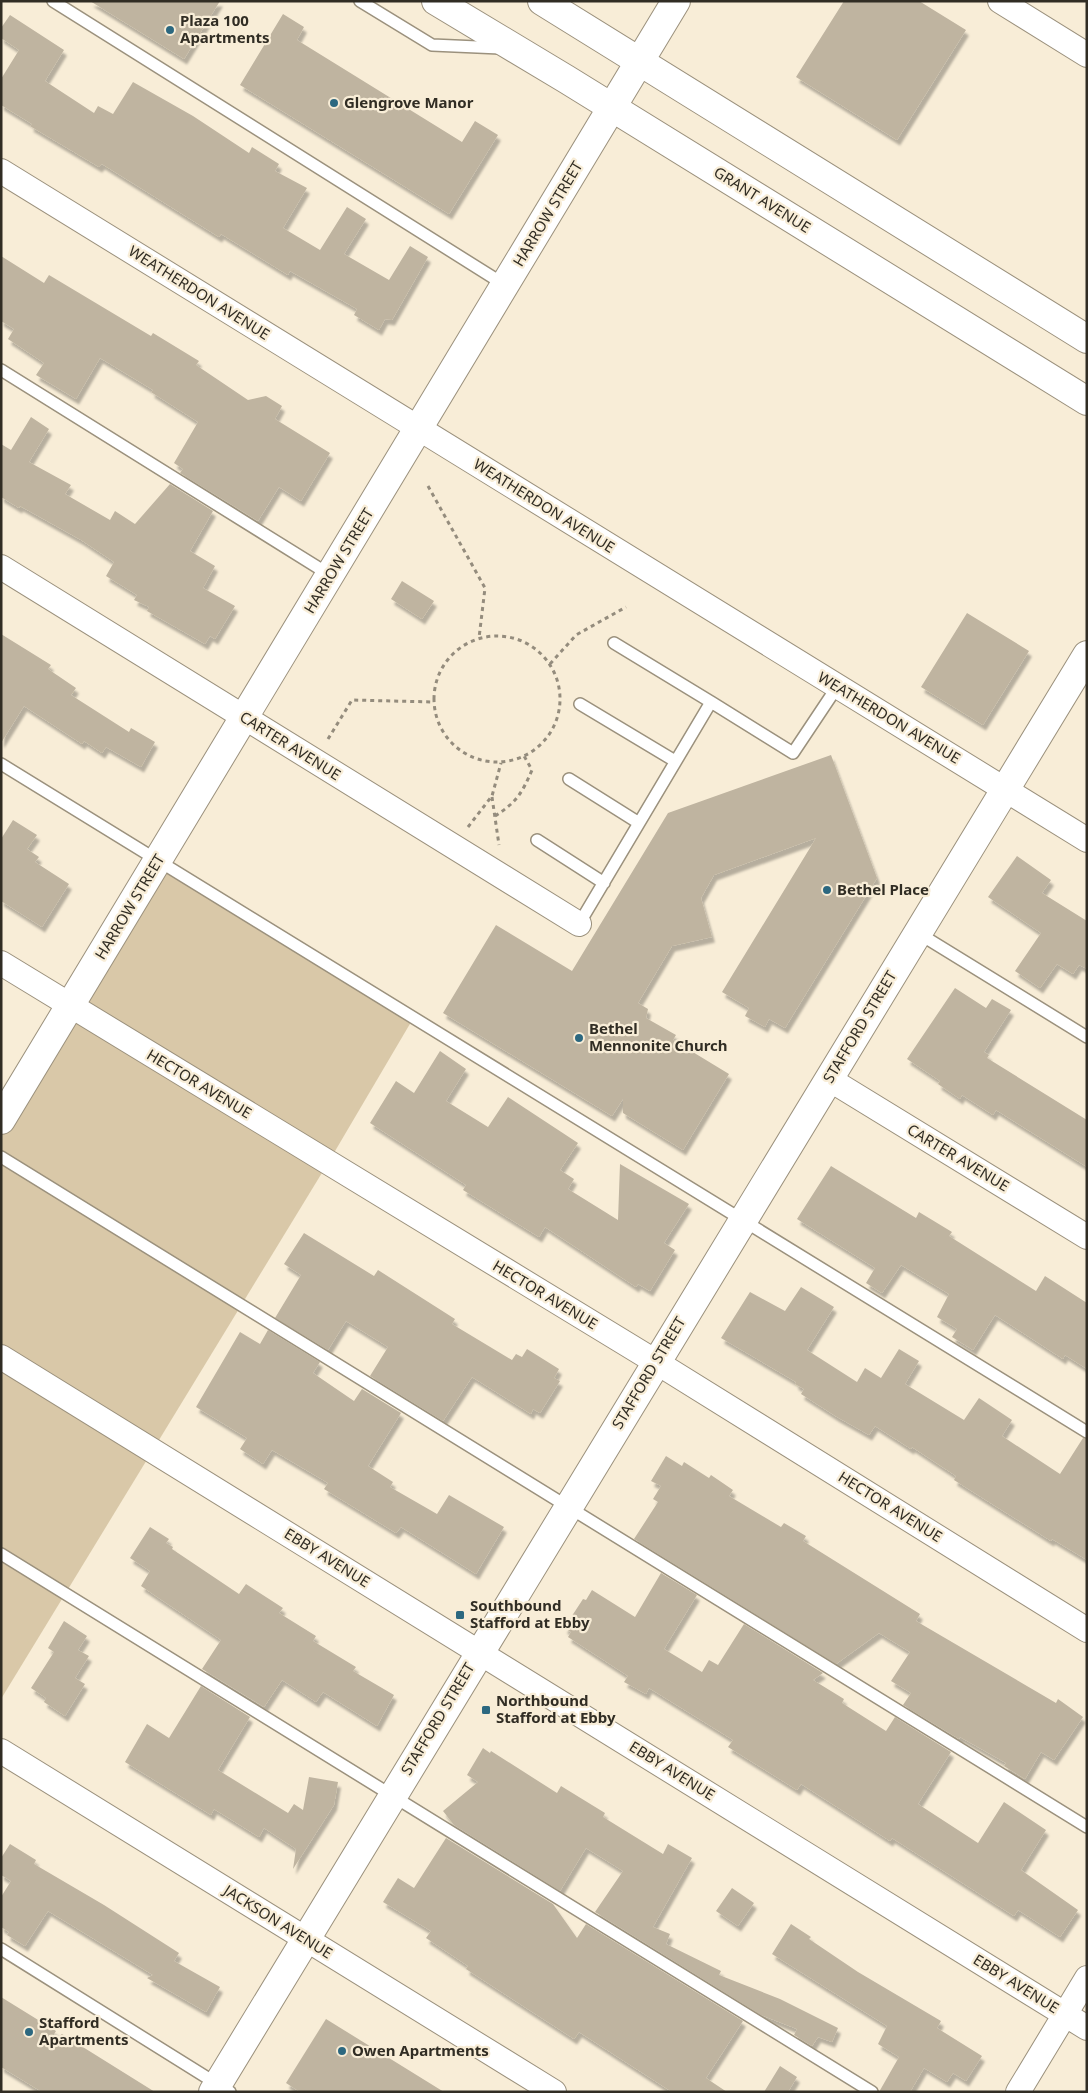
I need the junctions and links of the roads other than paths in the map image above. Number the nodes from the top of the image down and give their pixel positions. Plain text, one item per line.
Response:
1 (54, 1) edge
2 (360, 1) edge
3 (436, 1) edge
4 (676, 1) edge
5 (1000, 1) edge
6 (544, 2) edge
7 (514, 49) junction
8 (1087, 55) edge
9 (640, 63) junction
10 (612, 108) junction
11 (1, 171) edge
12 (506, 285) junction
13 (1087, 339) edge
14 (1, 370) edge
15 (1087, 401) edge
16 (419, 429) junction
17 (1, 567) edge
18 (330, 575) junction
19 (614, 643) dead end
20 (1087, 655) edge
21 (837, 687) junction
22 (712, 702) junction
23 (580, 704) dead end
24 (244, 718) junction
25 (675, 761) junction
26 (1, 764) edge
27 (569, 779) dead end
28 (1005, 790) junction
29 (640, 823) junction
30 (537, 840) dead end
31 (1087, 840) edge
32 (158, 860) junction
33 (604, 883) junction
34 (579, 924) joint
35 (918, 932) junction
36 (1, 963) edge
37 (70, 1006) junction
38 (1087, 1036) edge
39 (828, 1079) junction
40 (1, 1120) edge
41 (1, 1157) edge
42 (743, 1220) junction
43 (1087, 1237) edge
44 (1, 1357) edge
45 (656, 1362) junction
46 (1087, 1432) edge
47 (567, 1508) junction
48 (1, 1554) edge
49 (1087, 1630) edge
50 (479, 1652) junction
51 (1, 1751) edge
52 (392, 1795) junction
53 (1087, 1827) edge
54 (304, 1939) junction
55 (1, 1949) edge
56 (1087, 1978) edge
57 (1065, 2014) junction
58 (1087, 2028) edge
59 (220, 2089) edge
60 (554, 2092) edge
61 (872, 2092) edge
62 (1018, 2092) edge

1 - 12 lane
2 - 7 lane
3 - 7 street, GRANT AVENUE
4 - 9 street, HARROW STREET
5 - 8 street
6 - 9 street
7 - 10 street, GRANT AVENUE
9 - 10 street, HARROW STREET
9 - 13 street
10 - 12 street, HARROW STREET
10 - 15 street, GRANT AVENUE
11 - 16 street, WEATHERDON AVENUE
12 - 16 street, HARROW STREET
14 - 18 lane
16 - 18 street, HARROW STREET
16 - 21 street, WEATHERDON AVENUE
17 - 24 street, CARTER AVENUE
18 - 24 street, HARROW STREET
19 - 22 lane
20 - 28 street, STAFFORD STREET
21 - 22 lane
21 - 28 street, WEATHERDON AVENUE
22 - 25 lane
23 - 25 lane
24 - 32 street, HARROW STREET
24 - 34 street, CARTER AVENUE
25 - 29 lane
26 - 32 lane
27 - 29 lane
28 - 31 street, WEATHERDON AVENUE
28 - 35 street, STAFFORD STREET
29 - 33 lane
30 - 33 lane
32 - 37 street, HARROW STREET
32 - 42 lane
33 - 34 lane
35 - 38 lane
35 - 39 street, STAFFORD STREET
36 - 37 street, HECTOR AVENUE
37 - 40 street, HARROW STREET
37 - 45 street, HECTOR AVENUE
39 - 42 street, STAFFORD STREET
39 - 43 street, CARTER AVENUE
41 - 47 lane
42 - 45 street, STAFFORD STREET
42 - 46 lane
44 - 50 street, EBBY AVENUE
45 - 47 street, STAFFORD STREET
45 - 49 street, HECTOR AVENUE
47 - 50 street, STAFFORD STREET
47 - 53 lane
48 - 52 lane
50 - 52 street, STAFFORD STREET
50 - 57 street, EBBY AVENUE
51 - 54 street, JACKSON AVENUE
52 - 54 street, STAFFORD STREET
52 - 61 lane
54 - 59 street, STAFFORD STREET
54 - 60 street, JACKSON AVENUE
55 - 59 lane
56 - 57 street
57 - 58 street, EBBY AVENUE
57 - 62 street

